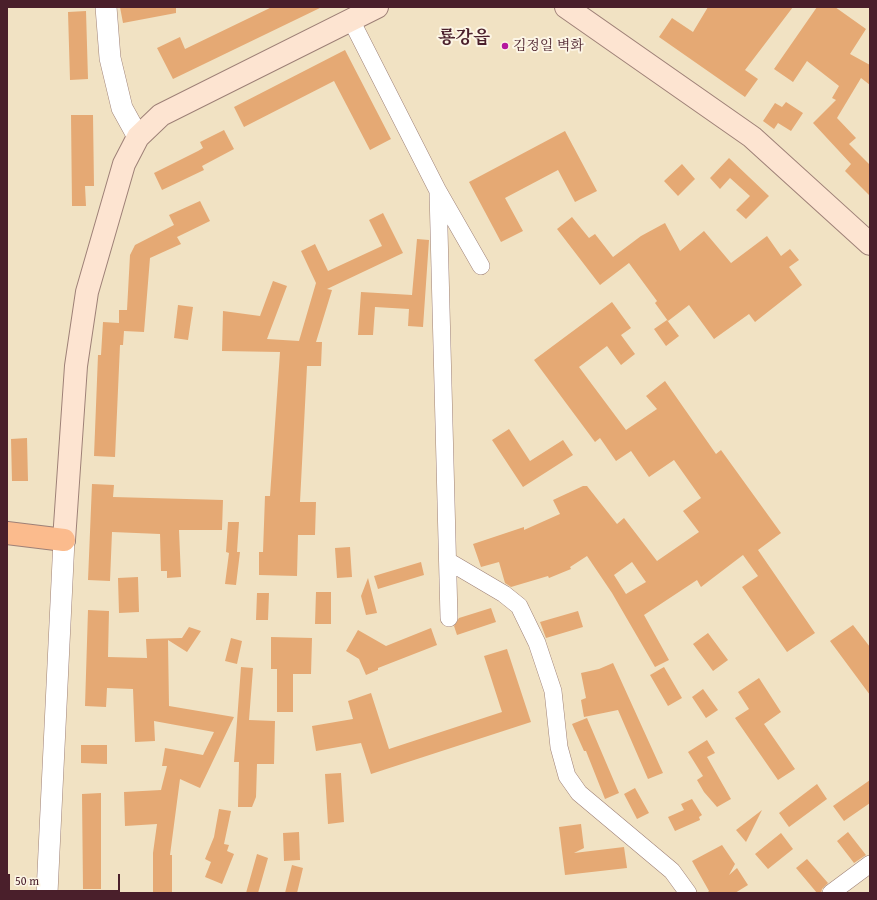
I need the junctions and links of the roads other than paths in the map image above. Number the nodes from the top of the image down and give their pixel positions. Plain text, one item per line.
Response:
1 (106, 7) edge
2 (377, 7) edge
3 (566, 7) edge
4 (351, 20) junction
5 (138, 137) junction
6 (438, 191) junction
7 (870, 244) edge
8 (481, 266) dead end
9 (7, 533) edge
10 (64, 540) junction
11 (448, 561) junction
12 (449, 618) dead end
13 (870, 864) edge
14 (47, 893) edge
15 (688, 893) edge
16 (831, 893) edge

1 - 5 street
2 - 4 main road
3 - 7 main road
4 - 5 main road
4 - 6 street
5 - 10 main road
6 - 8 street
6 - 11 street
9 - 10 main road
10 - 14 street
11 - 12 street
11 - 15 street
13 - 16 street

